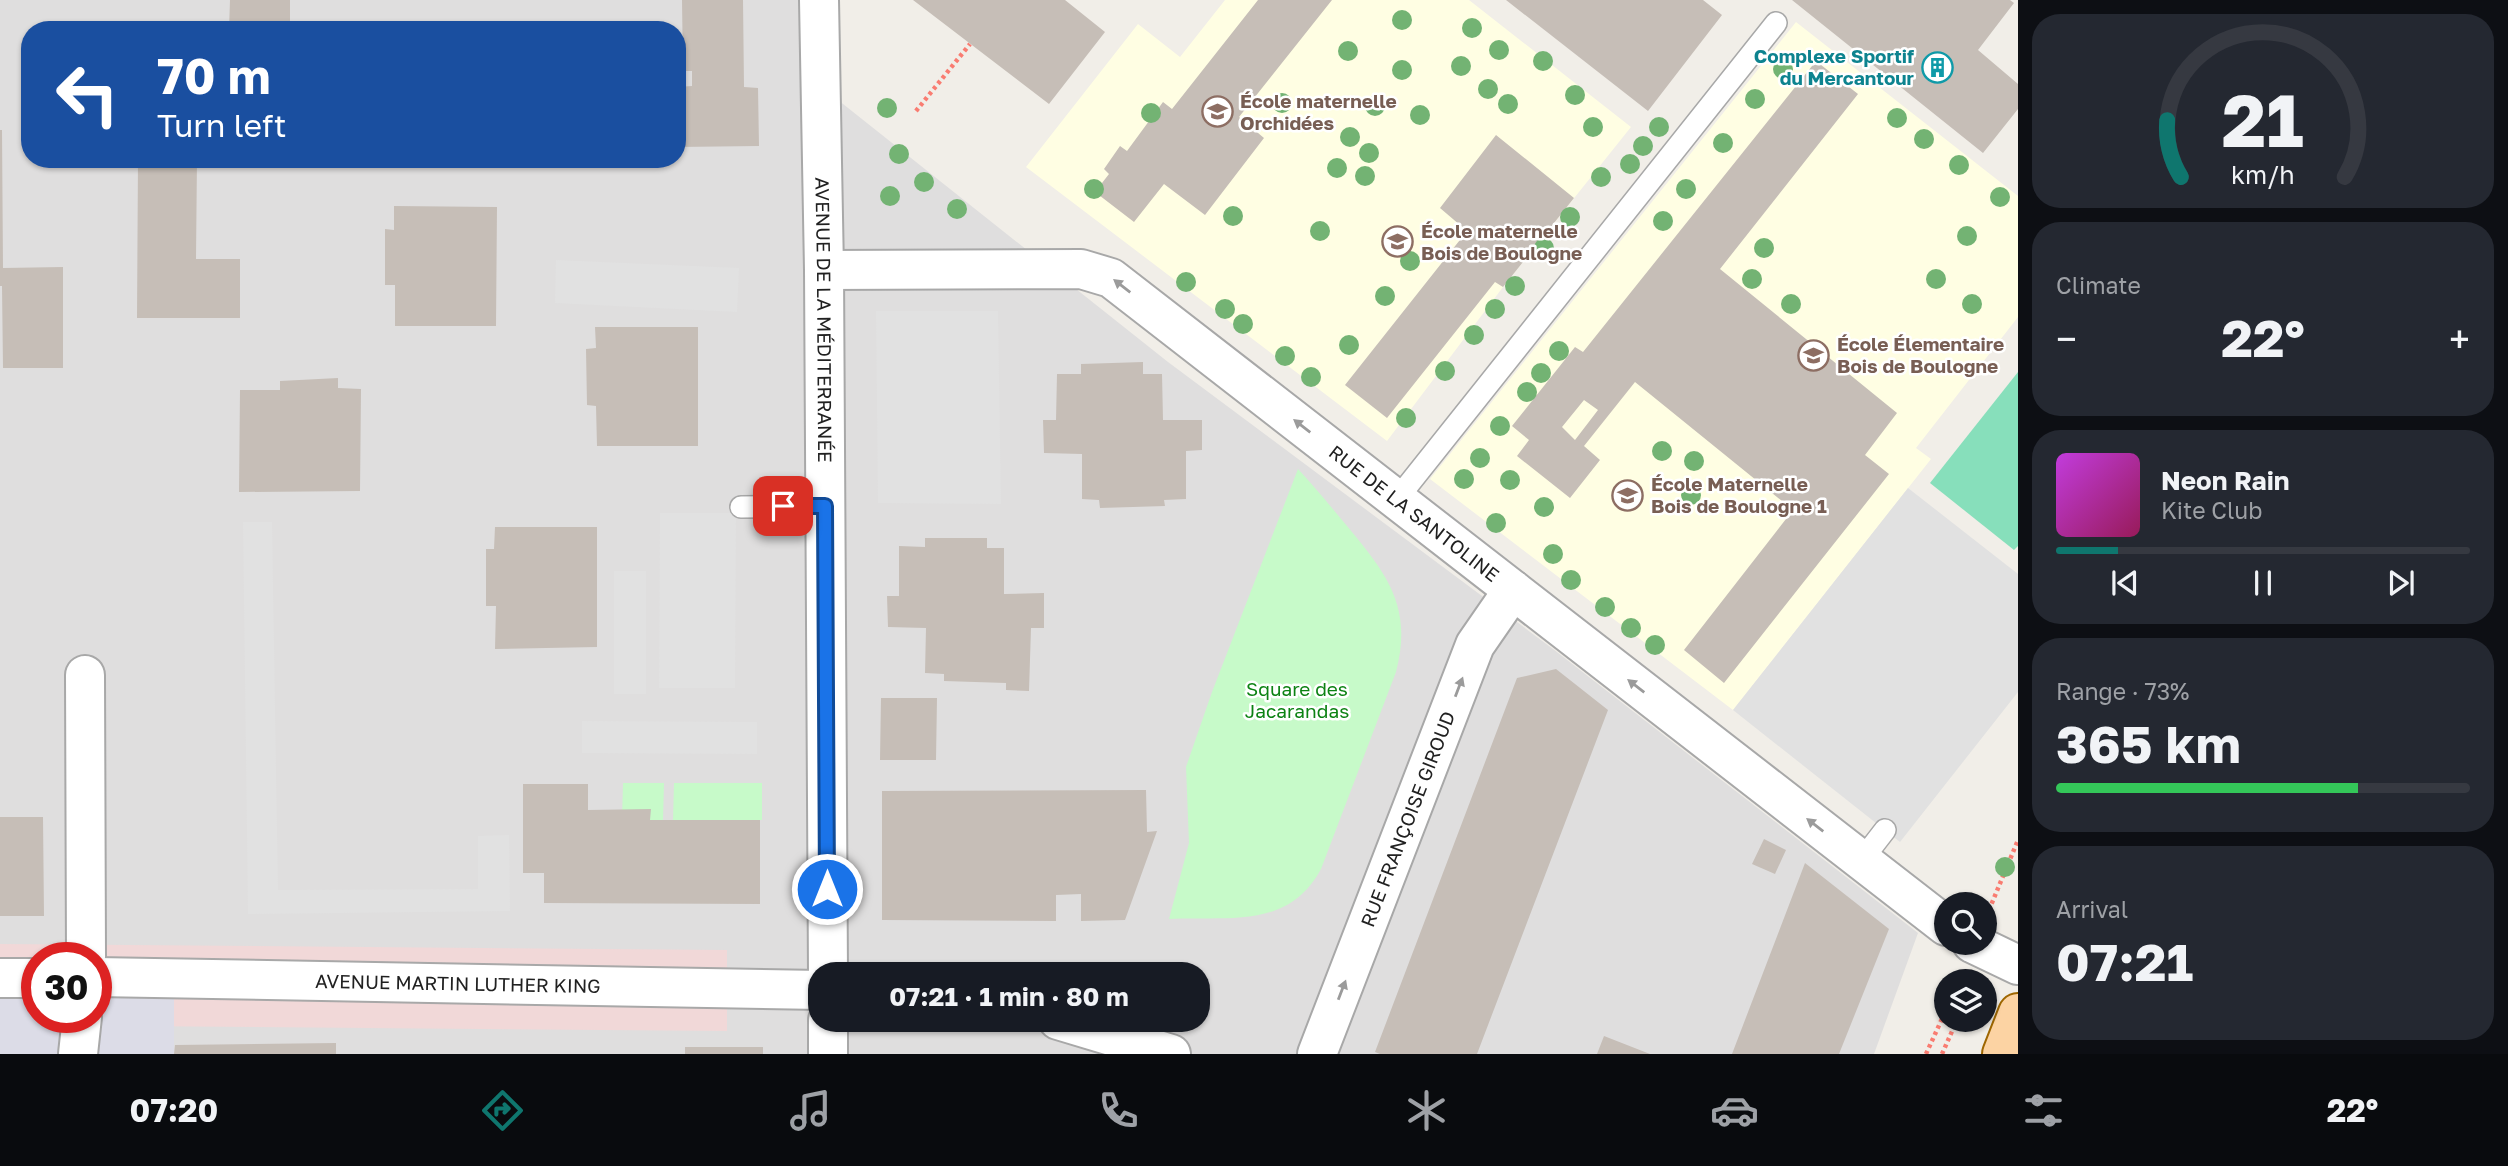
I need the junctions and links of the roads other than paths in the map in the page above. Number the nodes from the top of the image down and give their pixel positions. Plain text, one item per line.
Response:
1 (819, 0) edge
2 (1776, 23) dead end
3 (824, 270) junction
4 (1396, 499) junction
5 (825, 506) junction
6 (741, 507) dead end
7 (1513, 590) junction
8 (85, 675) dead end
9 (1885, 830) dead end
10 (1861, 862) junction
11 (1934, 917) edge
12 (86, 942) edge
13 (1997, 955) edge
14 (828, 962) edge
15 (2018, 965) edge
16 (112, 977) edge
17 (0, 978) edge
18 (21, 978) edge
19 (808, 990) edge
20 (2018, 1013) edge
21 (828, 1032) edge
22 (1098, 1032) edge
23 (80, 1033) edge
24 (78, 1054) edge
25 (828, 1054) edge
26 (1171, 1054) edge
27 (1317, 1054) edge
28 (2002, 1054) edge

1 - 3 street, AVENUE DE LA MÉDITERRANÉE
2 - 4 lane
4 -> 3 street, RUE DE LA SANTOLINE
3 - 5 street, AVENUE DE LA MÉDITERRANÉE
4 - 7 street, RUE DE LA SANTOLINE
5 - 6 lane
5 - 14 street, AVENUE DE LA MÉDITERRANÉE
10 -> 7 street, RUE DE LA SANTOLINE
27 -> 7 street, RUE FRANÇOISE GIROUD
8 - 12 street
9 - 10 lane
10 - 11 street, RUE DE LA SANTOLINE
13 - 15 street
16 - 19 street, AVENUE MARTIN LUTHER KING
17 - 18 street
20 - 28 main road
21 - 25 street
22 - 26 street
23 - 24 street

